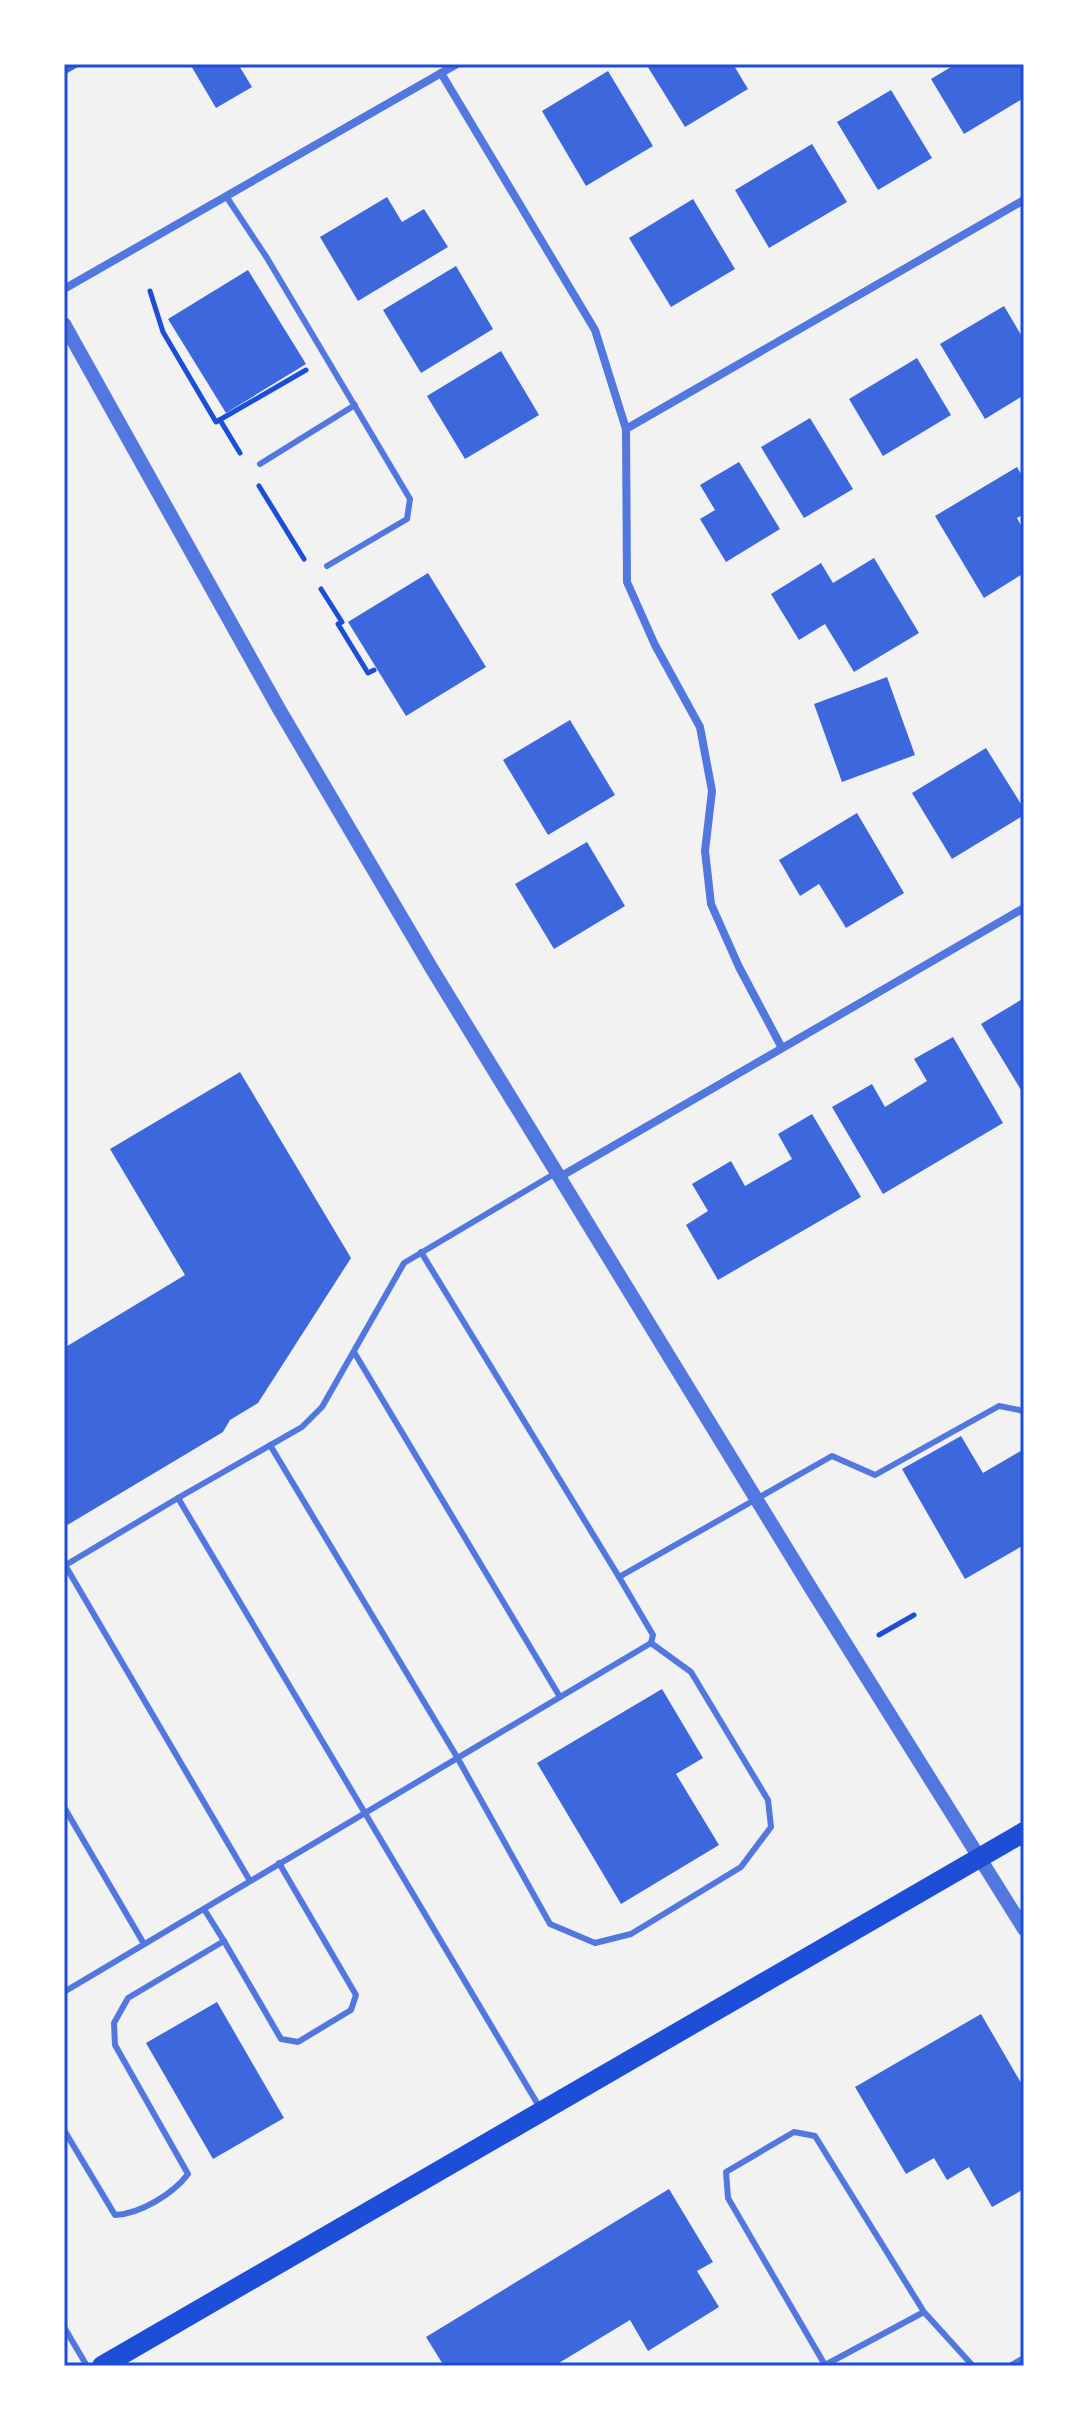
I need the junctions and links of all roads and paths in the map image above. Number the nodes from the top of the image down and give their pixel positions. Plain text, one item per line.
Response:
1 (457, 64) edge
2 (441, 73) junction
3 (226, 196) junction
4 (1024, 200) edge
5 (64, 289) edge
6 (150, 291) dead end
7 (64, 324) edge
8 (312, 367) dead end
9 (355, 405) junction
10 (220, 420) junction
11 (626, 429) junction
12 (244, 460) dead end
13 (260, 464) dead end
14 (252, 474) dead end
15 (327, 566) dead end
16 (309, 568) dead end
17 (317, 582) dead end
18 (374, 670) dead end
19 (1024, 908) edge
20 (782, 1048) junction
21 (557, 1176) junction
22 (421, 1252) junction
23 (354, 1352) junction
24 (1024, 1411) edge
25 (270, 1445) junction
26 (178, 1498) junction
27 (756, 1498) junction
28 (64, 1566) edge
29 (619, 1577) junction
30 (914, 1615) dead end
31 (879, 1635) dead end
32 (651, 1643) junction
33 (560, 1697) junction
34 (457, 1757) junction
35 (64, 1807) edge
36 (365, 1812) junction
37 (1024, 1832) edge
38 (981, 1856) junction
39 (279, 1863) junction
40 (250, 1881) junction
41 (204, 1909) junction
42 (1024, 1929) edge
43 (224, 1941) junction
44 (144, 1944) junction
45 (64, 1992) edge
46 (541, 2111) junction
47 (64, 2130) edge
48 (924, 2312) junction
49 (64, 2327) edge
50 (1024, 2359) edge
51 (824, 2365) edge
52 (87, 2366) edge
53 (102, 2366) edge
54 (973, 2366) edge
55 (1012, 2366) edge

1 - 2 street
2 - 3 street
2 - 11 street
3 - 5 street
3 - 9 lane
4 - 11 street
6 - 10 path
7 - 21 street
8 - 10 path
9 - 13 lane
9 - 15 lane
10 - 12 path
11 - 20 street
14 - 16 path
17 - 18 path
19 - 20 street
20 - 21 street
21 - 22 lane
21 - 27 street
22 - 23 lane
22 - 29 lane
23 - 25 lane
23 - 33 lane
24 - 27 lane
25 - 26 lane
25 - 34 lane
26 - 28 lane
26 - 36 lane
27 - 29 lane
27 - 38 street
28 - 40 lane
29 - 32 lane
30 - 31 path
32 - 33 lane
32 - 34 lane
33 - 34 lane
34 - 36 lane
35 - 44 lane
36 - 39 lane
36 - 46 lane
37 - 38 main road
38 - 42 street
38 - 46 main road
39 - 40 lane
39 - 43 lane
40 - 41 lane
41 - 43 lane
41 - 44 lane
43 - 47 lane
44 - 45 lane
46 - 53 main road
48 - 51 lane
48 - 51 lane
48 - 54 lane
49 - 52 lane
50 - 55 street

